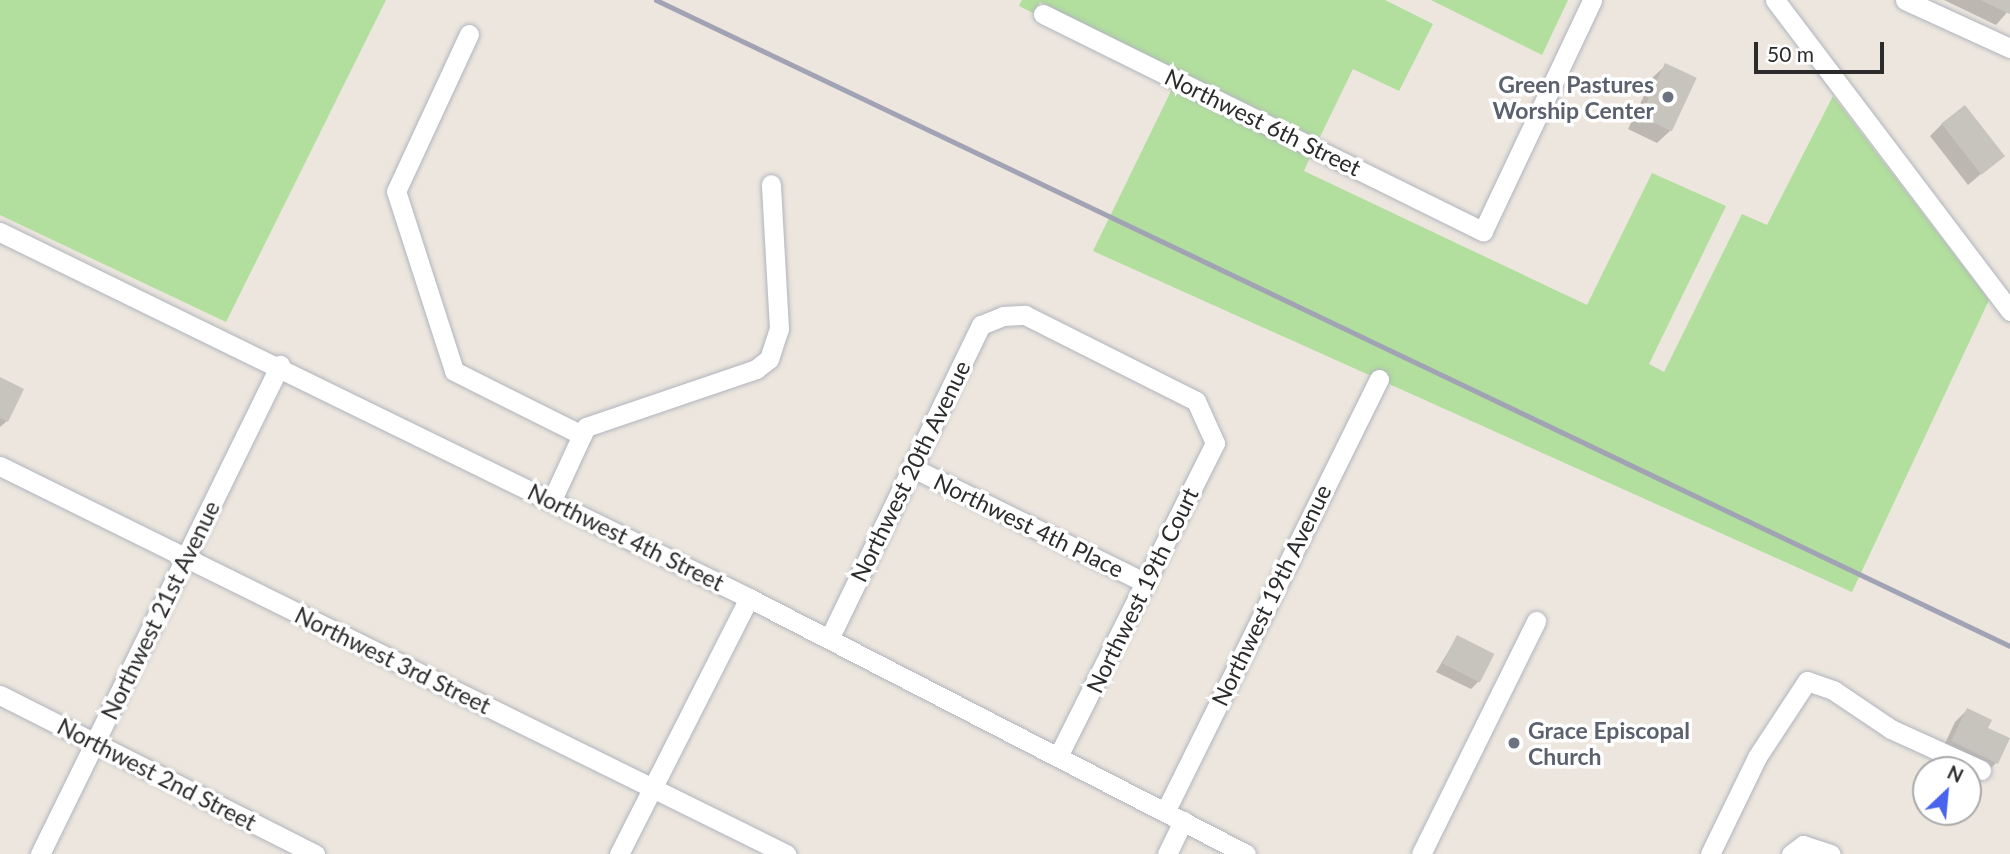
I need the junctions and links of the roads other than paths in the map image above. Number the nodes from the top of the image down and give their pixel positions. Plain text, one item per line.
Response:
1 (1592, 0) edge
2 (1775, 0) edge
3 (1905, 0) edge
4 (1043, 14) dead end
5 (469, 34) dead end
6 (2010, 48) edge
7 (771, 184) dead end
8 (0, 232) edge
9 (2010, 311) edge
10 (1003, 316) joint
11 (280, 365) junction
12 (1379, 379) dead end
13 (582, 435) junction
14 (0, 466) edge
15 (911, 467) junction
16 (552, 500) junction
17 (186, 558) junction
18 (1146, 583) junction
19 (748, 598) junction
20 (1536, 621) dead end
21 (829, 639) junction
22 (0, 695) edge
23 (95, 743) junction
24 (1951, 756) edge
25 (1058, 757) junction
26 (652, 788) junction
27 (1174, 817) junction
28 (40, 854) edge
29 (315, 854) edge
30 (619, 854) edge
31 (786, 854) edge
32 (1167, 854) edge
33 (1247, 854) edge
34 (1421, 854) edge
35 (1710, 854) edge
36 (1791, 854) edge
37 (1831, 854) edge

1 - 4 street, Northwest 6th Street
2 - 9 street
3 - 6 street
5 - 13 street
7 - 13 street
8 - 11 street, Northwest 4th Street
10 - 15 street, Northwest 20th Avenue
10 - 18 street, Northwest 19th Court
11 - 16 street, Northwest 4th Street
11 - 17 street, Northwest 21st Avenue
12 - 27 street, Northwest 19th Avenue
13 - 16 street
14 - 17 street, Northwest 3rd Street
15 - 18 street, Northwest 4th Place
15 - 21 street, Northwest 20th Avenue
16 - 19 street, Northwest 4th Street
17 - 23 street, Northwest 21st Avenue
17 - 26 street, Northwest 3rd Street
18 - 25 street, Northwest 19th Court
19 - 21 street, Northwest 4th Street
19 - 26 street
20 - 34 street
21 - 25 street, Northwest 4th Street
22 - 23 street, Northwest 2nd Street
23 - 28 street, Northwest 21st Avenue
23 - 29 street, Northwest 2nd Street
24 - 35 street
25 - 27 street, Northwest 4th Street
26 - 30 street
26 - 31 street, Northwest 3rd Street
27 - 32 street, Northwest 19th Avenue
27 - 33 street, Northwest 4th Street
36 - 37 street

